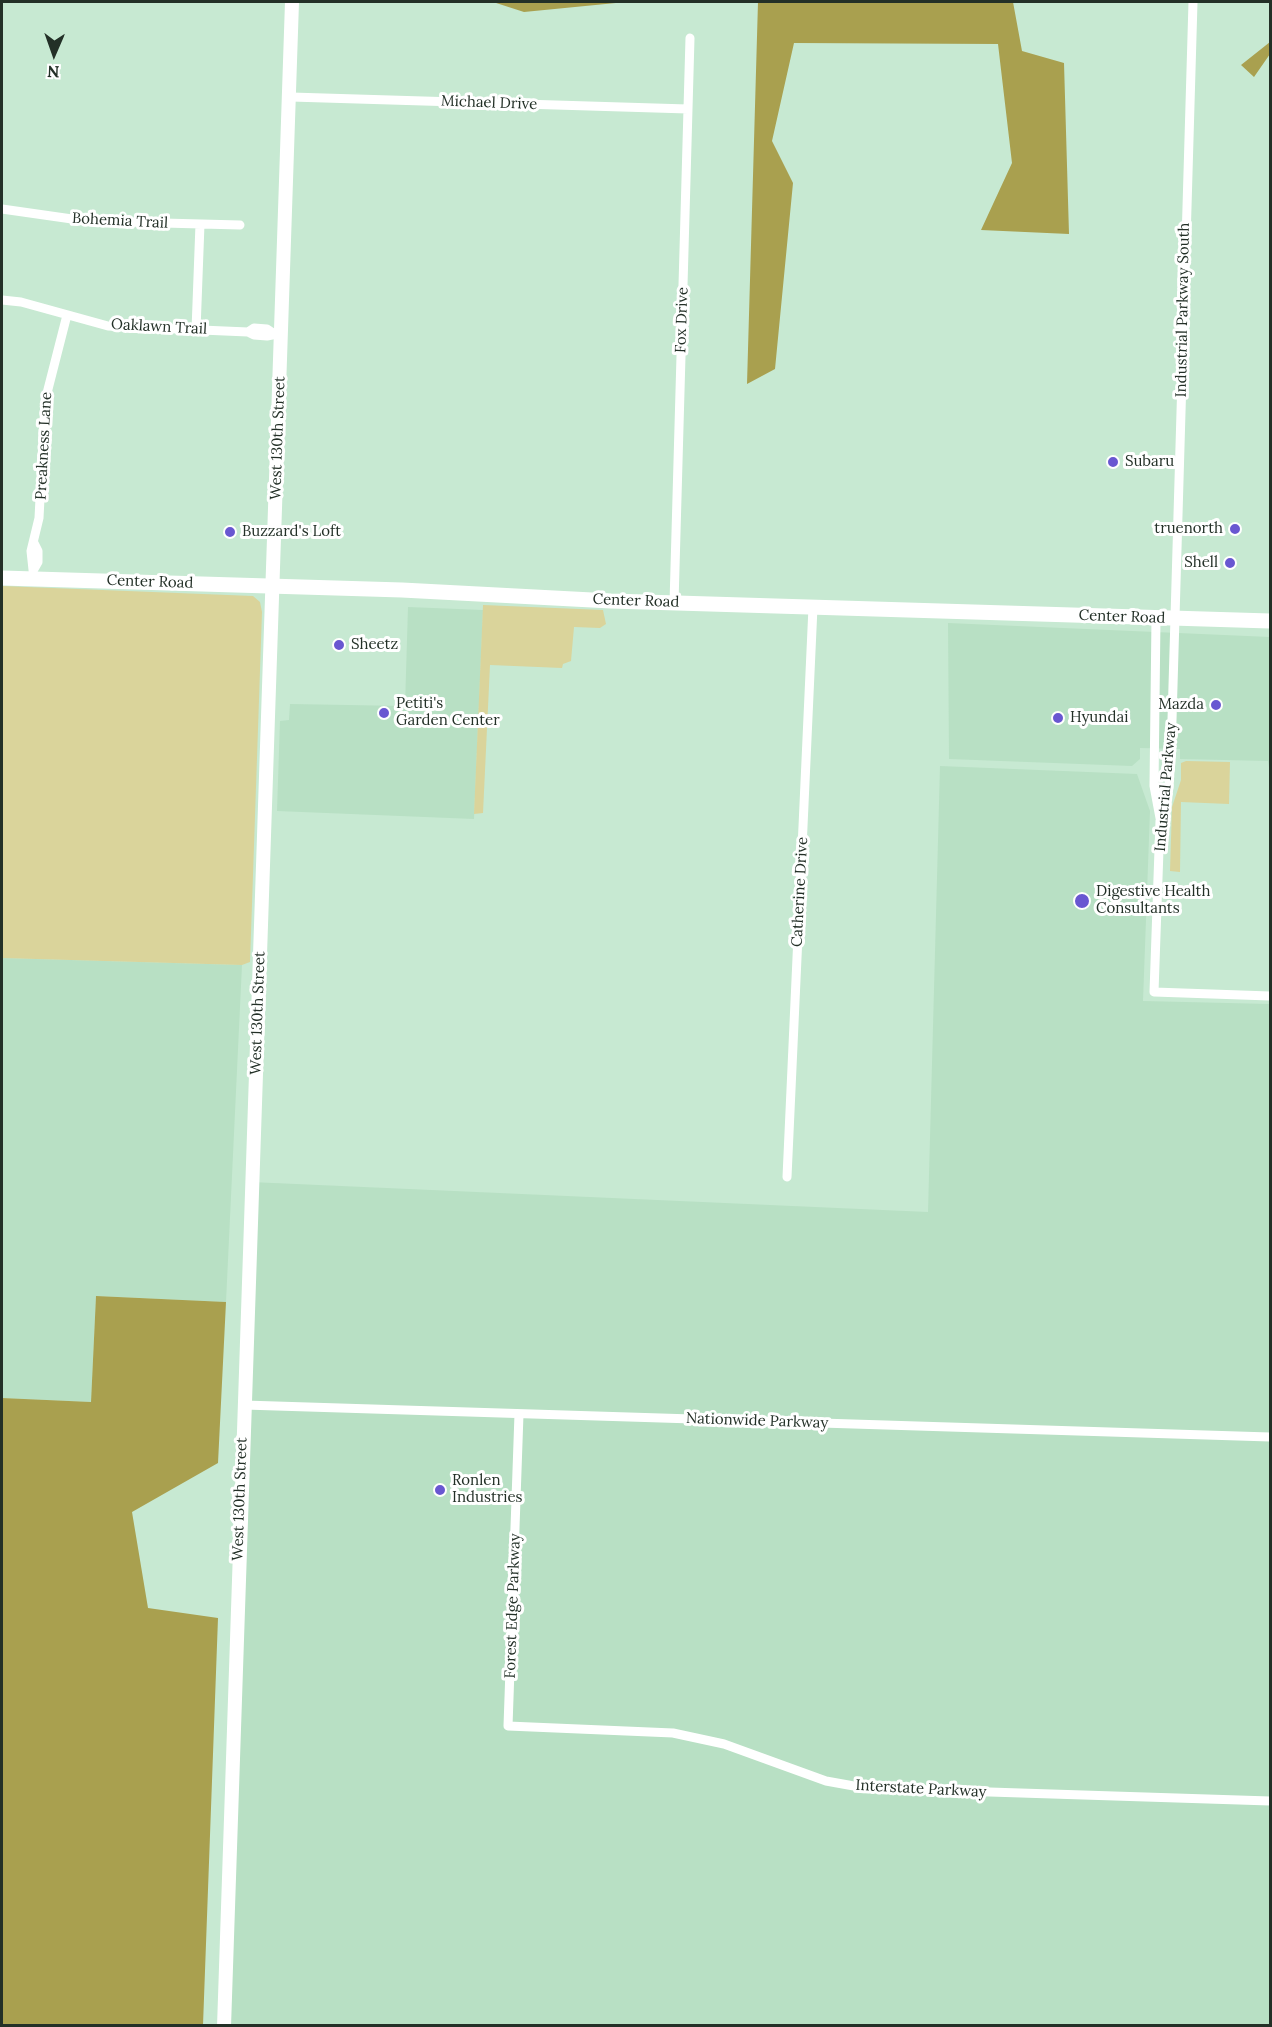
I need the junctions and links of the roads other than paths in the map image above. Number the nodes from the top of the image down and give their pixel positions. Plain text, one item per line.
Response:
1 (292, 2) edge
2 (1193, 2) edge
3 (690, 38) dead end
4 (291, 97) junction
5 (688, 109) junction
6 (2, 209) edge
7 (200, 224) junction
8 (240, 225) dead end
9 (2, 300) edge
10 (67, 315) junction
11 (196, 330) junction
12 (278, 333) junction
13 (34, 574) junction
14 (2, 578) edge
15 (273, 585) junction
16 (675, 603) junction
17 (813, 607) junction
18 (1156, 618) junction
19 (1175, 618) junction
20 (1270, 621) edge
21 (1160, 821) junction
22 (1270, 996) edge
23 (787, 1177) dead end
24 (244, 1405) junction
25 (519, 1414) junction
26 (1270, 1437) edge
27 (508, 1726) joint
28 (1270, 1801) edge
29 (224, 2025) edge

1 - 4 main road, West 130th Street
2 - 19 street, Industrial Parkway South
3 - 5 street, Fox Drive
4 - 5 street, Michael Drive
4 - 12 main road, West 130th Street
5 - 16 street, Fox Drive
6 - 7 street, Bohemia Trail
7 - 8 street, Bohemia Trail
7 - 11 street
9 - 10 street, Oaklawn Trail
10 - 11 street, Oaklawn Trail
10 - 13 street, Preakness Lane
11 - 12 street, Oaklawn Trail
12 - 15 main road, West 130th Street
13 - 14 main road, Center Road
13 - 15 main road, Center Road
15 - 16 main road, Center Road
15 - 24 main road, West 130th Street
16 - 17 main road, Center Road
17 - 18 main road, Center Road
17 - 23 street, Catherine Drive
18 - 19 main road, Center Road
18 - 21 street
19 - 20 main road, Center Road
19 - 21 street, Industrial Parkway
21 - 22 street, Industrial Parkway
24 - 25 street, Nationwide Parkway
24 - 29 main road, West 130th Street
25 - 26 street, Nationwide Parkway
25 - 27 street, Forest Edge Parkway
27 - 28 street, Interstate Parkway

